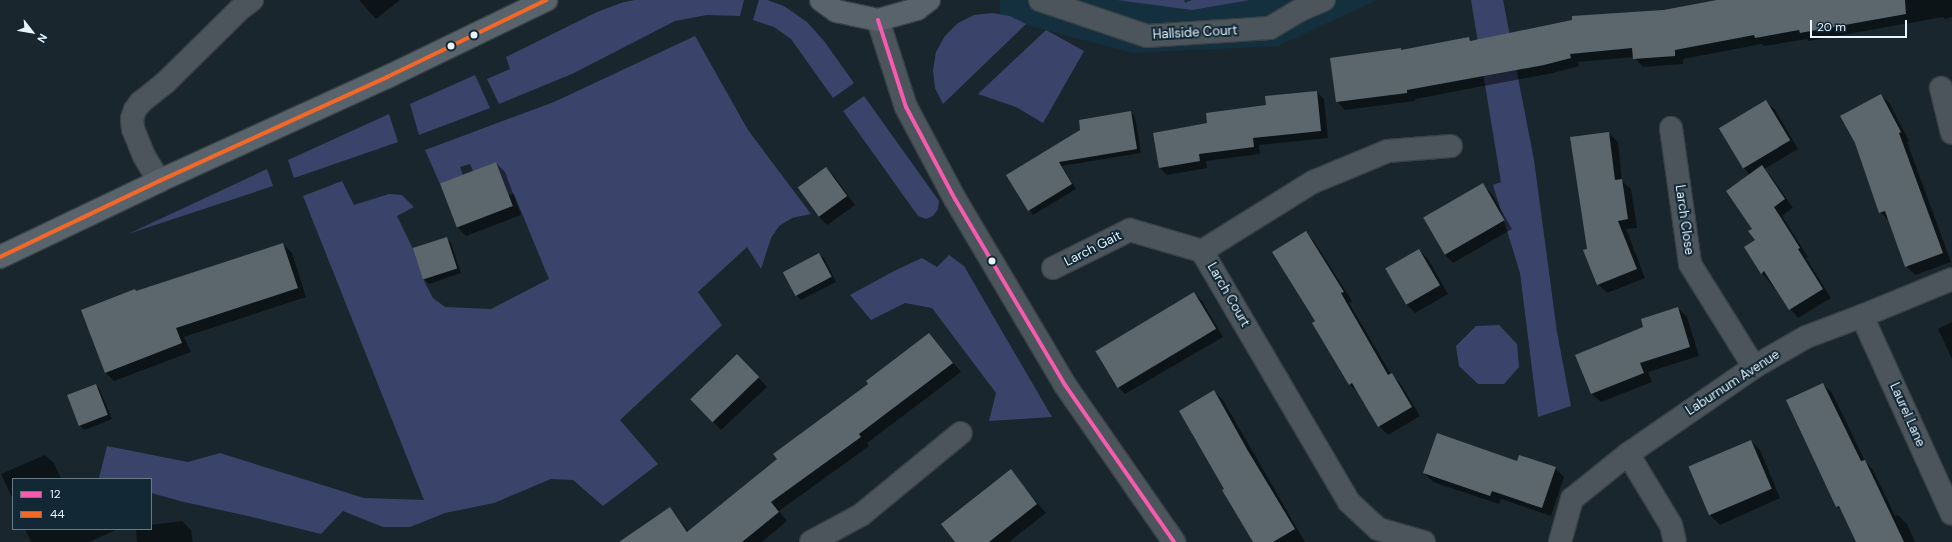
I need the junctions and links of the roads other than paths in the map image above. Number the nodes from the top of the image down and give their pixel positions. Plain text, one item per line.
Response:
1 (252, 0) edge
2 (546, 0) edge
3 (821, 0) edge
4 (929, 0) edge
5 (1040, 0) edge
6 (1324, 0) edge
7 (1302, 5) edge
8 (878, 20) junction
9 (1941, 88) dead end
10 (1671, 128) dead end
11 (1952, 134) edge
12 (1451, 146) dead end
13 (159, 181) junction
14 (1202, 251) junction
15 (0, 257) edge
16 (1053, 268) dead end
17 (1952, 279) edge
18 (1862, 316) junction
19 (1754, 367) junction
20 (961, 433) dead end
21 (1628, 454) junction
22 (1952, 514) edge
23 (810, 542) edge
24 (1174, 542) edge
25 (1424, 542) edge
26 (1560, 542) edge
27 (1675, 542) edge

1 - 13 street
2 - 13 main road
3 - 8 main road
4 - 8 main road
5 - 7 street, Hallside Court
6 - 7 street, Hallside Court
8 - 24 street
9 - 11 street
10 - 19 street, Larch Close
12 - 14 street, Larch Court
13 - 15 main road
14 - 16 street, Larch Gait
14 - 25 street, Larch Court
17 - 18 street, Laburnum Avenue
18 - 19 street, Laburnum Avenue
18 - 22 street, Laurel Lane
19 - 21 street, Laburnum Avenue
20 - 23 street
21 - 26 street, Laburnum Avenue
21 - 27 street

